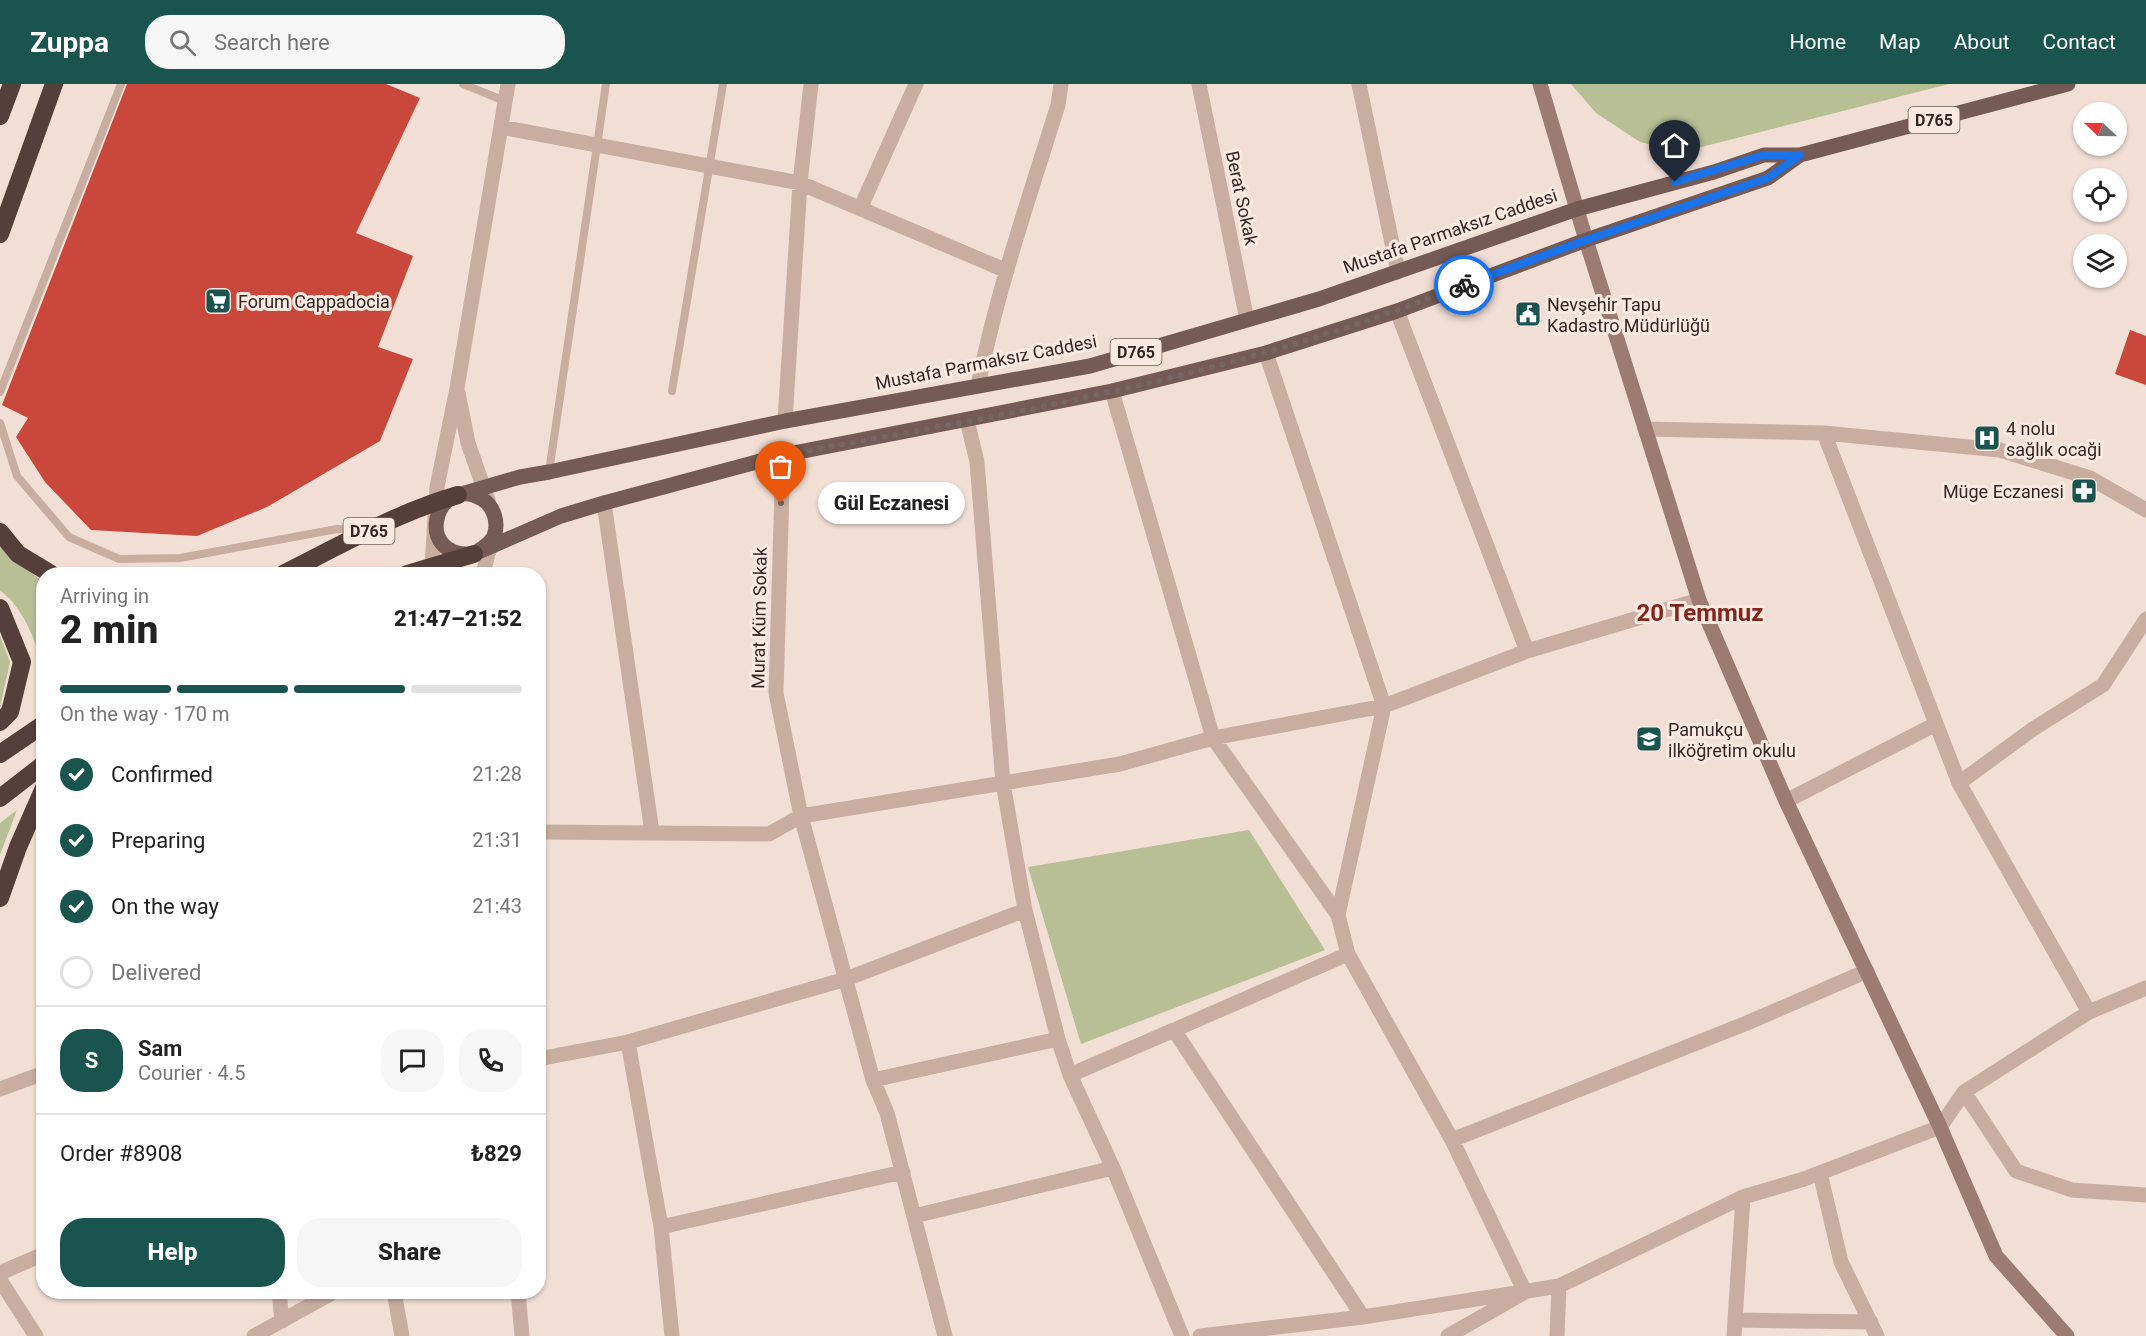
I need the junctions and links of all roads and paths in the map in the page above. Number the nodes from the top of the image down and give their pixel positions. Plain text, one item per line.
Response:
1 (12, 84) edge
2 (54, 84) edge
3 (121, 84) edge
4 (463, 84) edge
5 (508, 84) edge
6 (606, 84) edge
7 (723, 84) edge
8 (811, 84) edge
9 (916, 84) edge
10 (1062, 84) edge
11 (1199, 84) edge
12 (1359, 84) edge
13 (1540, 84) edge
14 (2068, 84) edge
15 (505, 101) junction
16 (0, 116) edge
17 (501, 127) junction
18 (596, 144) junction
19 (1800, 155) junction
20 (709, 166) junction
21 (800, 183) junction
22 (860, 209) junction
23 (1577, 209) junction
24 (0, 234) edge
25 (1586, 240) junction
26 (1007, 271) junction
27 (1398, 272) junction
28 (1397, 311) junction
29 (1247, 320) junction
30 (1266, 352) junction
31 (978, 387) junction
32 (457, 388) junction
33 (672, 391) dead end
34 (1112, 391) junction
35 (0, 392) edge
36 (968, 420) junction
37 (785, 421) junction
38 (0, 423) edge
39 (1646, 429) junction
40 (1824, 433) junction
41 (783, 455) junction
42 (549, 472) junction
43 (482, 488) junction
44 (458, 495) junction
45 (435, 502) junction
46 (604, 503) junction
47 (493, 510) junction
48 (2146, 510) edge
49 (435, 521) junction
50 (368, 531) junction
51 (0, 532) edge
52 (486, 546) junction
53 (39, 567) edge
54 (297, 567) edge
55 (433, 567) edge
56 (440, 567) edge
57 (484, 567) edge
58 (1699, 600) junction
59 (0, 608) edge
60 (2146, 619) edge
61 (1527, 651) junction
62 (1384, 706) junction
63 (0, 722) edge
64 (1936, 724) junction
65 (36, 729) edge
66 (1213, 738) junction
67 (0, 754) edge
68 (36, 770) edge
69 (1004, 783) junction
70 (1959, 783) junction
71 (0, 798) edge
72 (1785, 801) junction
73 (36, 806) edge
74 (801, 816) junction
75 (546, 832) edge
76 (652, 832) junction
77 (0, 898) edge
78 (1025, 910) junction
79 (1338, 915) junction
80 (1348, 954) junction
81 (1867, 971) junction
82 (846, 979) junction
83 (2146, 988) edge
84 (2089, 1012) junction
85 (1174, 1030) junction
86 (1058, 1039) junction
87 (628, 1042) junction
88 (546, 1057) edge
89 (1070, 1075) junction
90 (36, 1076) edge
91 (873, 1080) junction
92 (0, 1089) edge
93 (1964, 1092) junction
94 (1940, 1126) junction
95 (1452, 1140) junction
96 (1113, 1168) junction
97 (903, 1172) junction
98 (1820, 1173) junction
99 (2146, 1195) edge
100 (1743, 1197) junction
101 (914, 1216) junction
102 (661, 1227) junction
103 (36, 1257) edge
104 (0, 1273) edge
105 (0, 1280) edge
106 (1559, 1286) junction
107 (1525, 1292) junction
108 (280, 1299) edge
109 (322, 1299) edge
110 (395, 1299) edge
111 (519, 1299) edge
112 (1363, 1317) junction
113 (1735, 1320) junction
114 (282, 1322) junction
115 (1874, 1329) edge
116 (36, 1336) edge
117 (254, 1336) edge
118 (402, 1336) edge
119 (522, 1336) edge
120 (672, 1336) edge
121 (945, 1336) edge
122 (1182, 1336) edge
123 (1200, 1336) edge
124 (1448, 1336) edge
125 (1557, 1336) edge
126 (1734, 1336) edge
127 (2067, 1336) edge

1 - 16 highway
2 - 24 highway
3 - 35 lane
4 - 15 lane
5 - 15 street
6 - 18 lane
7 - 20 lane
8 - 21 street
9 - 22 street
10 - 26 street
11 - 29 street, Berat Sokak
12 - 27 street
13 - 23 street
14 - 19 main road, Mustafa Parmaksız Caddesi / D765
15 - 17 street
17 - 18 street
17 - 32 street
18 - 20 street
18 - 42 lane
19 - 23 main road, Mustafa Parmaksız Caddesi / D765
19 - 25 main road, Mustafa Parmaksız Caddesi / D765
20 - 21 street
20 - 33 lane
21 - 22 street
21 - 37 street
22 - 26 street
23 - 25 street
23 - 27 main road, Mustafa Parmaksız Caddesi / D765
25 - 28 main road, Mustafa Parmaksız Caddesi / D765
25 - 39 street
26 - 31 street
27 - 29 main road, Mustafa Parmaksız Caddesi / D765
28 - 30 main road, Mustafa Parmaksız Caddesi / D765
28 - 61 street
29 - 31 main road, Mustafa Parmaksız Caddesi / D765
30 - 34 main road, Mustafa Parmaksız Caddesi / D765
30 - 62 street
31 - 37 main road, Mustafa Parmaksız Caddesi / D765
32 - 43 street
32 - 45 street
34 - 36 main road, Mustafa Parmaksız Caddesi / D765
34 - 66 street
36 - 41 main road, Mustafa Parmaksız Caddesi / D765
36 - 69 street
37 - 42 main road, Mustafa Parmaksız Caddesi / D765
38 - 50 lane
39 - 40 street
39 - 58 street
40 - 48 street
40 - 64 street
41 - 46 main road, Mustafa Parmaksız Caddesi / D765
41 - 74 street, Murat Küm Sokak
42 - 43 main road, Mustafa Parmaksız Caddesi / D765
43 - 44 main road, Mustafa Parmaksız Caddesi / D765
43 - 47 street
44 - 45 highway, Mustafa Parmaksız Caddesi / D765
44 - 47 main road
44 - 49 main road
45 - 49 street
45 - 50 highway, Mustafa Parmaksız Caddesi / D765
46 - 52 main road, Mustafa Parmaksız Caddesi / D765
46 - 76 street
47 - 52 main road
49 - 52 main road
49 - 55 street
50 - 54 highway, Mustafa Parmaksız Caddesi / D765
51 - 53 highway
52 - 56 highway, D765
52 - 57 street
58 - 61 street
58 - 72 street
59 - 63 highway
60 - 70 street
61 - 62 street
62 - 66 street
62 - 79 street
64 - 70 street
64 - 72 street
65 - 67 highway
66 - 69 street
66 - 79 street
68 - 71 highway
69 - 74 street
69 - 78 street
70 - 84 street
72 - 81 street
73 - 77 highway
74 - 76 street
74 - 82 street, Murat Küm Sokak
75 - 76 street
78 - 82 street
78 - 86 street
79 - 80 street
80 - 85 street
80 - 95 street
81 - 94 street
81 - 95 street
82 - 87 street
82 - 91 street, Murat Küm Sokak
83 - 84 street
84 - 93 street
85 - 89 street
85 - 112 street
86 - 89 street
86 - 91 street
87 - 88 street
87 - 102 street
89 - 96 street
90 - 92 street
91 - 97 street, Murat Küm Sokak
93 - 94 street
93 - 99 street
94 - 98 street
94 - 127 street
95 - 107 street
96 - 101 street
96 - 122 street
97 - 101 street, Murat Küm Sokak
97 - 102 street
98 - 100 street
98 - 115 street
100 - 106 street
100 - 113 street
101 - 121 street, Murat Küm Sokak
102 - 120 street
103 - 104 street
105 - 116 street
106 - 107 street
106 - 125 street
107 - 112 street
107 - 124 street
108 - 114 street
109 - 114 street
110 - 118 street
111 - 119 street
112 - 123 street
113 - 115 street
113 - 126 street
114 - 117 street

